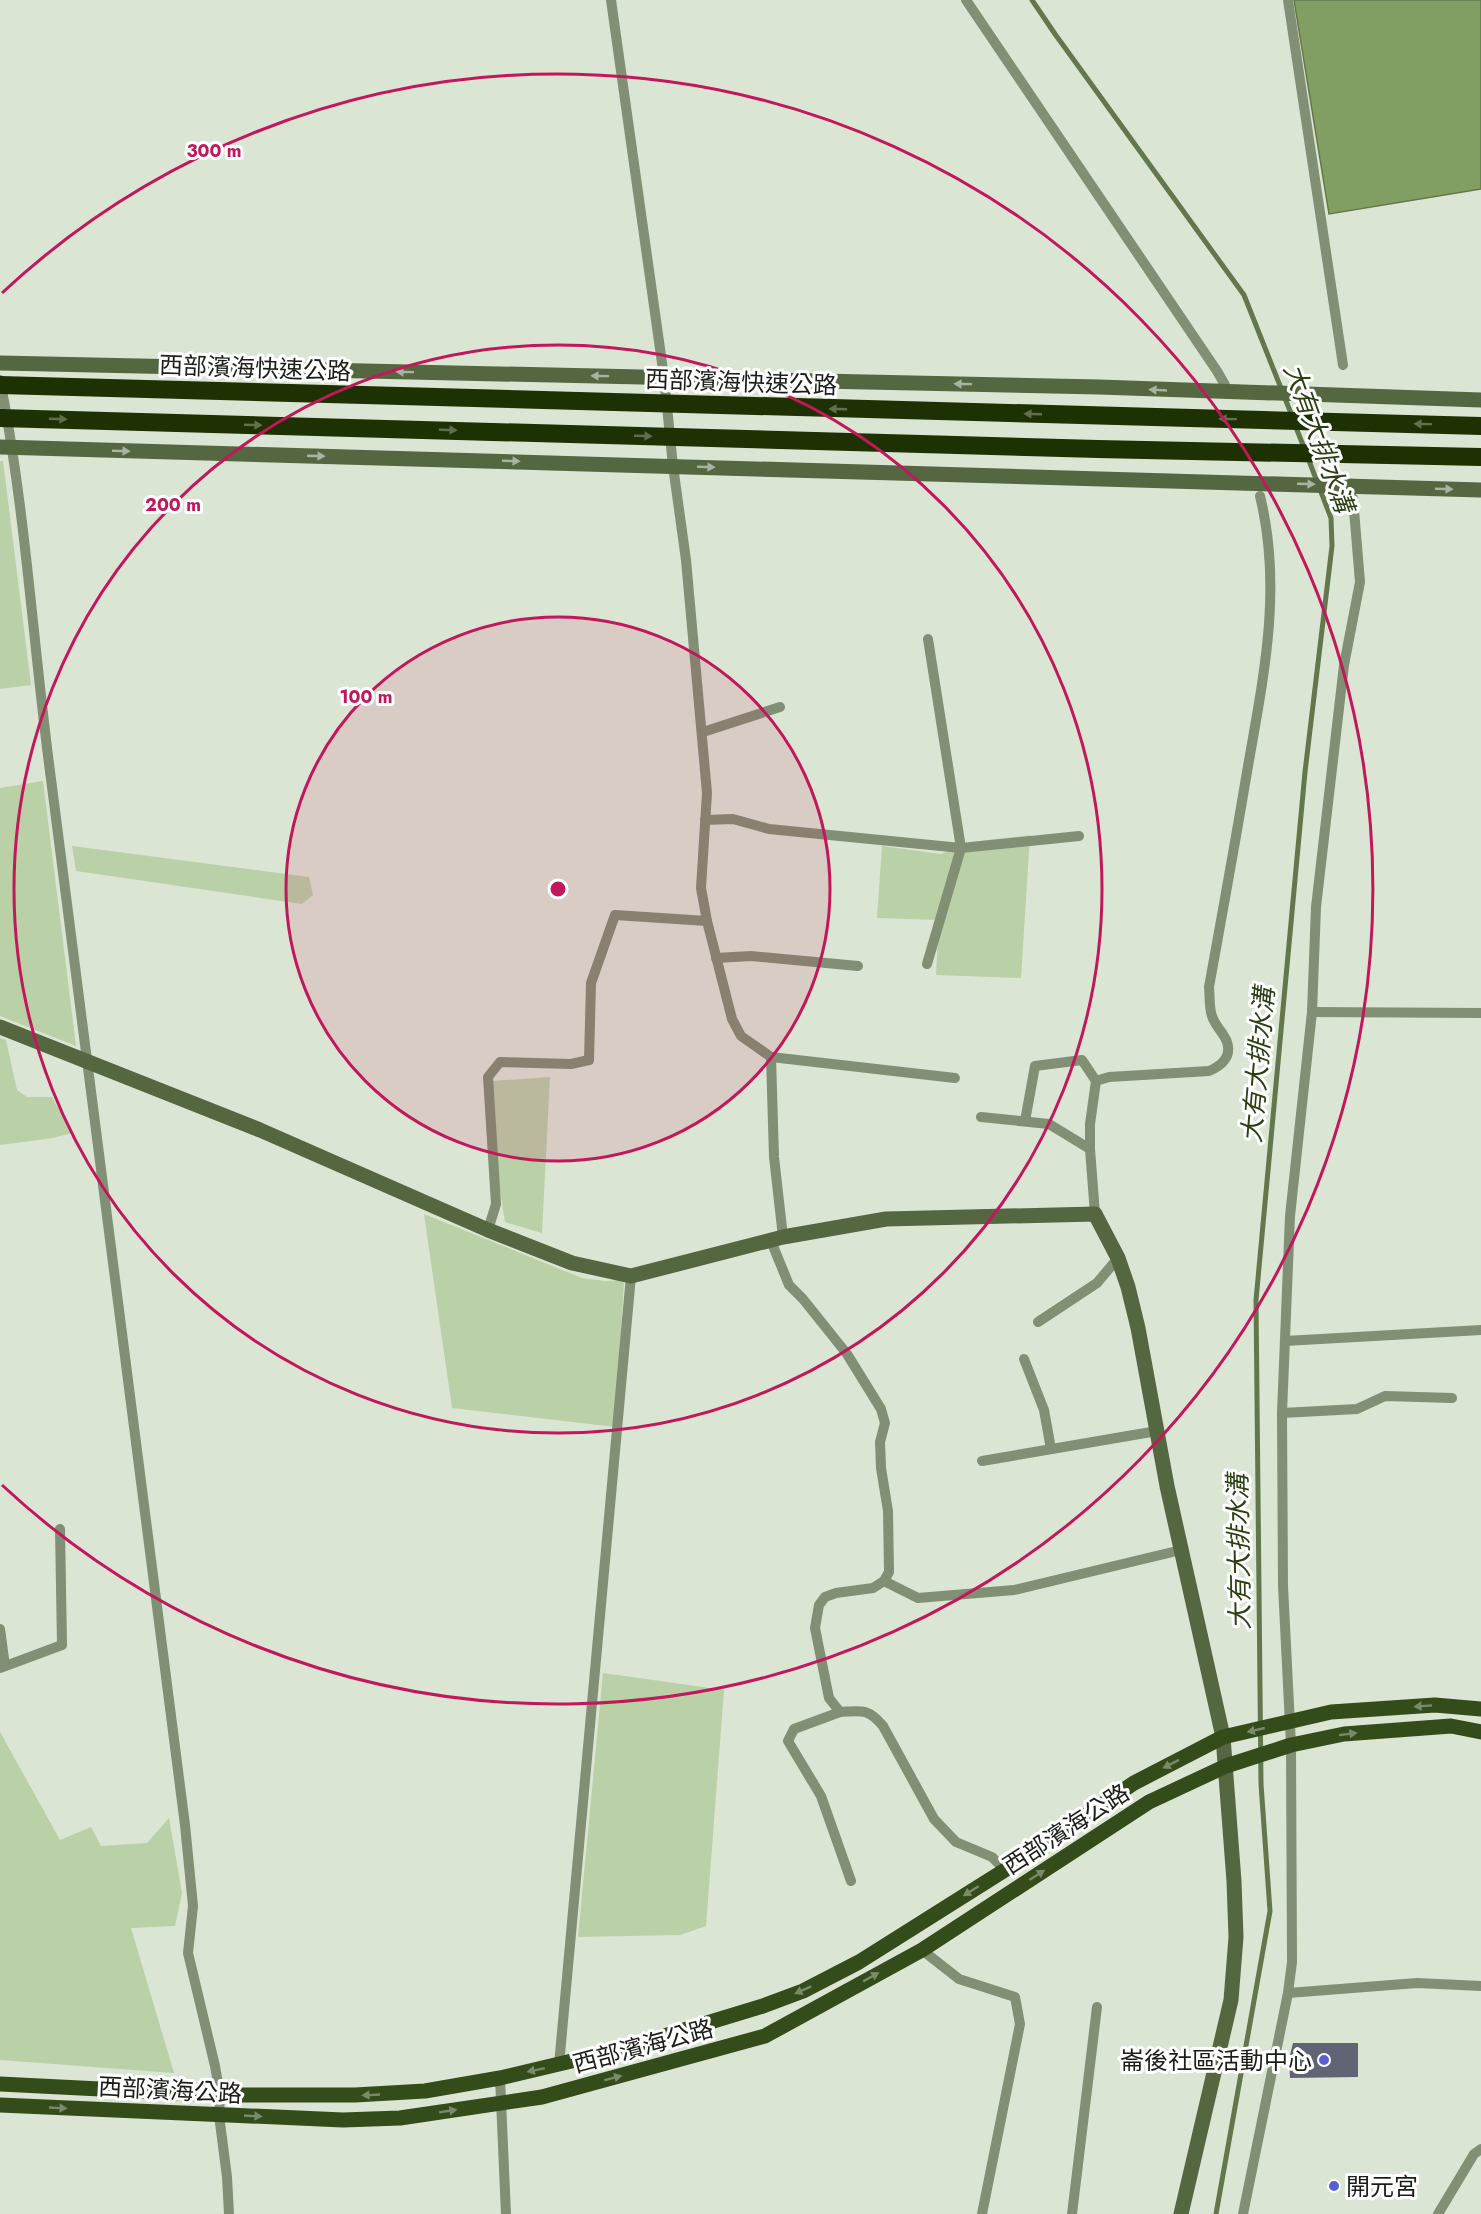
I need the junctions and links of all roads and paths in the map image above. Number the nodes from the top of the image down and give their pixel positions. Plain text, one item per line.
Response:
1 (611, 0) edge
2 (966, 0) edge
3 (1288, 0) edge
4 (0, 363) edge
5 (1343, 365) dead end
6 (664, 377) junction
7 (0, 378) edge
8 (0, 385) edge
9 (1221, 389) junction
10 (1481, 400) edge
11 (0, 418) edge
12 (1481, 426) edge
13 (7, 447) edge
14 (1481, 457) edge
15 (673, 466) junction
16 (1481, 490) edge
17 (1260, 496) dead end
18 (1353, 498) dead end
19 (928, 639) dead end
20 (780, 706) dead end
21 (703, 732) junction
22 (705, 820) junction
23 (1079, 837) dead end
24 (961, 848) junction
25 (707, 921) junction
26 (716, 958) junction
27 (927, 964) dead end
28 (858, 966) dead end
29 (1312, 1012) junction
30 (1481, 1013) edge
31 (0, 1027) edge
32 (771, 1057) junction
33 (89, 1062) junction
34 (955, 1078) dead end
35 (1096, 1081) junction
36 (981, 1117) dead end
37 (1025, 1121) junction
38 (1090, 1149) junction
39 (1095, 1214) junction
40 (488, 1230) junction
41 (777, 1239) junction
42 (1118, 1258) junction
43 (631, 1276) junction
44 (1038, 1323) dead end
45 (1481, 1330) edge
46 (1285, 1341) junction
47 (1024, 1359) dead end
48 (1452, 1398) dead end
49 (1281, 1413) junction
50 (1157, 1431) junction
51 (1051, 1449) junction
52 (982, 1461) dead end
53 (60, 1530) dead end
54 (1181, 1550) junction
55 (884, 1581) junction
56 (0, 1629) edge
57 (2, 1667) edge
58 (1481, 1709) edge
59 (840, 1712) junction
60 (1290, 1722) junction
61 (1481, 1732) edge
62 (1223, 1737) junction
63 (1291, 1745) junction
64 (1226, 1766) junction
65 (1005, 1870) junction
66 (851, 1881) dead end
67 (922, 1950) junction
68 (1481, 1986) edge
69 (1288, 1993) junction
70 (1097, 2007) dead end
71 (559, 2065) junction
72 (495, 2079) junction
73 (0, 2084) edge
74 (220, 2095) junction
75 (498, 2104) junction
76 (0, 2105) edge
77 (219, 2115) junction
78 (1481, 2149) edge
79 (229, 2214) edge
80 (506, 2214) edge
81 (982, 2214) edge
82 (1072, 2214) edge
83 (1181, 2214) edge
84 (1243, 2214) edge
85 (1438, 2214) edge

1 - 6 lane
2 - 9 lane
3 - 5 lane
6 -> 4 main road
9 -> 6 main road
6 - 15 lane
7 - 13 lane
12 -> 8 highway, 西部濱海快速公路
9 - 10 main road
11 -> 14 highway
13 -> 15 main road
13 - 33 lane
15 -> 16 main road
15 - 21 lane
17 - 35 lane
18 - 29 lane
19 - 24 lane
20 - 21 lane
21 - 22 lane
22 - 24 lane
22 - 25 lane
23 - 24 lane
24 - 27 lane
25 - 26 lane
25 - 40 lane
26 - 28 lane
26 - 32 lane
29 - 30 lane
29 - 46 lane
31 - 33 main road
32 - 34 lane
32 - 41 lane
33 - 40 main road
33 - 74 lane
35 - 37 lane
35 - 38 lane
36 - 37 lane
37 - 38 lane
38 - 39 lane
39 - 41 main road
39 - 42 main road
40 - 43 main road
41 - 43 main road
41 - 55 lane
42 - 44 lane
42 - 50 main road
43 - 71 lane
45 - 46 lane
46 - 49 lane
47 - 51 lane
48 - 49 lane
49 - 60 lane
50 - 51 lane
50 - 54 main road
51 - 52 lane
53 - 57 lane
54 - 55 lane
54 - 62 main road
55 - 59 lane
56 - 57 lane
58 -> 60 main road
59 - 65 lane
59 - 66 lane
60 -> 62 main road, 西部濱海公路
60 - 63 lane
63 -> 61 main road
62 - 64 main road
62 -> 65 main road, 西部濱海公路
63 - 64 main road, 西部濱海公路
63 - 69 lane
67 -> 64 main road, 西部濱海公路
64 - 83 main road
65 -> 71 main road, 西部濱海公路
75 -> 67 main road, 西部濱海公路
67 - 81 lane
68 - 69 lane
69 - 84 lane
70 - 82 lane
71 -> 72 main road, 西部濱海公路
72 -> 74 main road, 西部濱海公路
72 - 75 lane
73 - 74 main road, 西部濱海公路
74 - 77 lane
77 -> 75 main road, 西部濱海公路
75 - 80 lane
76 -> 77 main road, 西部濱海公路
77 - 79 lane
78 - 85 lane

